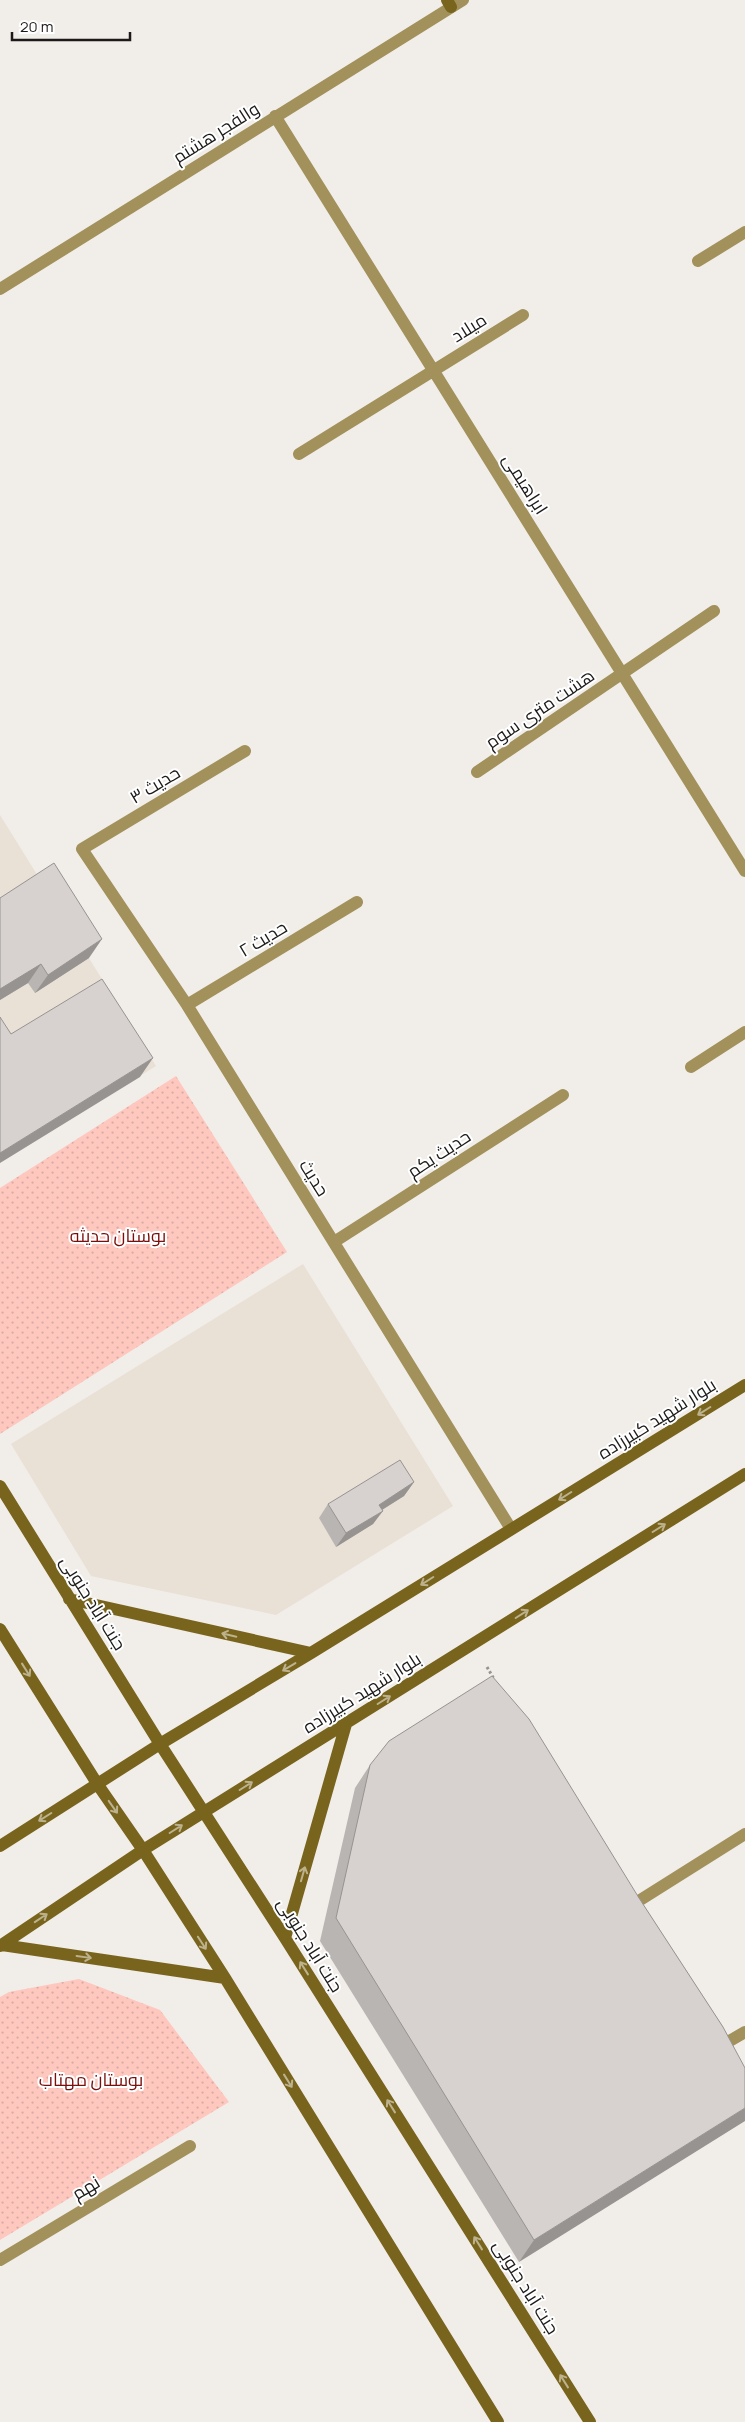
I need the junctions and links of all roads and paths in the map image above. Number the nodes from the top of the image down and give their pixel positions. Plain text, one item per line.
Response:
1 (463, 0) edge
2 (449, 4) edge
3 (275, 116) junction
4 (745, 232) edge
5 (698, 261) dead end
6 (0, 289) edge
7 (523, 315) dead end
8 (434, 371) junction
9 (299, 454) dead end
10 (714, 612) dead end
11 (622, 674) junction
12 (245, 751) dead end
13 (477, 772) dead end
14 (82, 848) joint
15 (745, 871) edge
16 (357, 902) dead end
17 (187, 1005) junction
18 (745, 1032) edge
19 (691, 1067) dead end
20 (563, 1095) dead end
21 (334, 1242) junction
22 (745, 1385) edge
23 (745, 1474) edge
24 (0, 1486) edge
25 (511, 1529) junction
26 (70, 1599) junction
27 (0, 1629) edge
28 (473, 1644) junction
29 (311, 1654) junction
30 (498, 1686) edge
31 (346, 1724) junction
32 (160, 1744) junction
33 (98, 1785) junction
34 (204, 1812) junction
35 (745, 1834) edge
36 (0, 1846) edge
37 (143, 1850) junction
38 (637, 1902) edge
39 (285, 1938) junction
40 (1, 1945) edge
41 (224, 1978) junction
42 (716, 2027) edge
43 (745, 2032) edge
44 (190, 2146) dead end
45 (0, 2260) edge
46 (498, 2422) edge
47 (590, 2422) edge

1 - 2 street, والفجر هشتم
2 - 3 street, والفجر هشتم
3 - 6 street, والفجر هشتم
3 - 8 street, ابراهیمی
4 - 5 street
7 - 8 street, میلاد
8 - 9 street, میلاد
8 - 11 street, ابراهیمی
10 - 11 street, هشت متری سوم
11 - 13 street, هشت متری سوم
11 - 15 street, ابراهیمی
12 - 14 street, حدیث ۳
14 - 17 street, حدیث
16 - 17 street, حدیث ۲
17 - 21 street, حدیث
18 - 19 street
20 - 21 street, حدیث یکم
21 - 25 street, حدیث
22 -> 25 main road, بلوار شهید کبیرزاده
28 -> 23 main road, بلوار شهید کبیرزاده
24 - 26 main road, جنت آباد جنوبی
25 -> 29 main road, بلوار شهید کبیرزاده
29 -> 26 main road
26 - 32 main road, جنت آباد جنوبی
27 -> 33 main road
28 - 30 path
31 -> 28 main road, بلوار شهید کبیرزاده
29 -> 32 main road, بلوار شهید کبیرزاده
34 -> 31 main road, بلوار شهید کبیرزاده
39 -> 31 main road
32 - 33 main road, بلوار شهید کبیرزاده
32 - 34 main road, جنت آباد جنوبی
33 -> 36 main road, بلوار شهید کبیرزاده
33 -> 37 main road
37 -> 34 main road, بلوار شهید کبیرزاده
34 - 39 main road, جنت آباد جنوبی
35 - 38 street
40 -> 37 main road, بلوار شهید کبیرزاده
37 -> 41 main road
47 -> 39 main road, جنت آباد جنوبی
40 -> 41 main road
41 -> 46 main road
42 - 43 street
44 - 45 street, نهم

